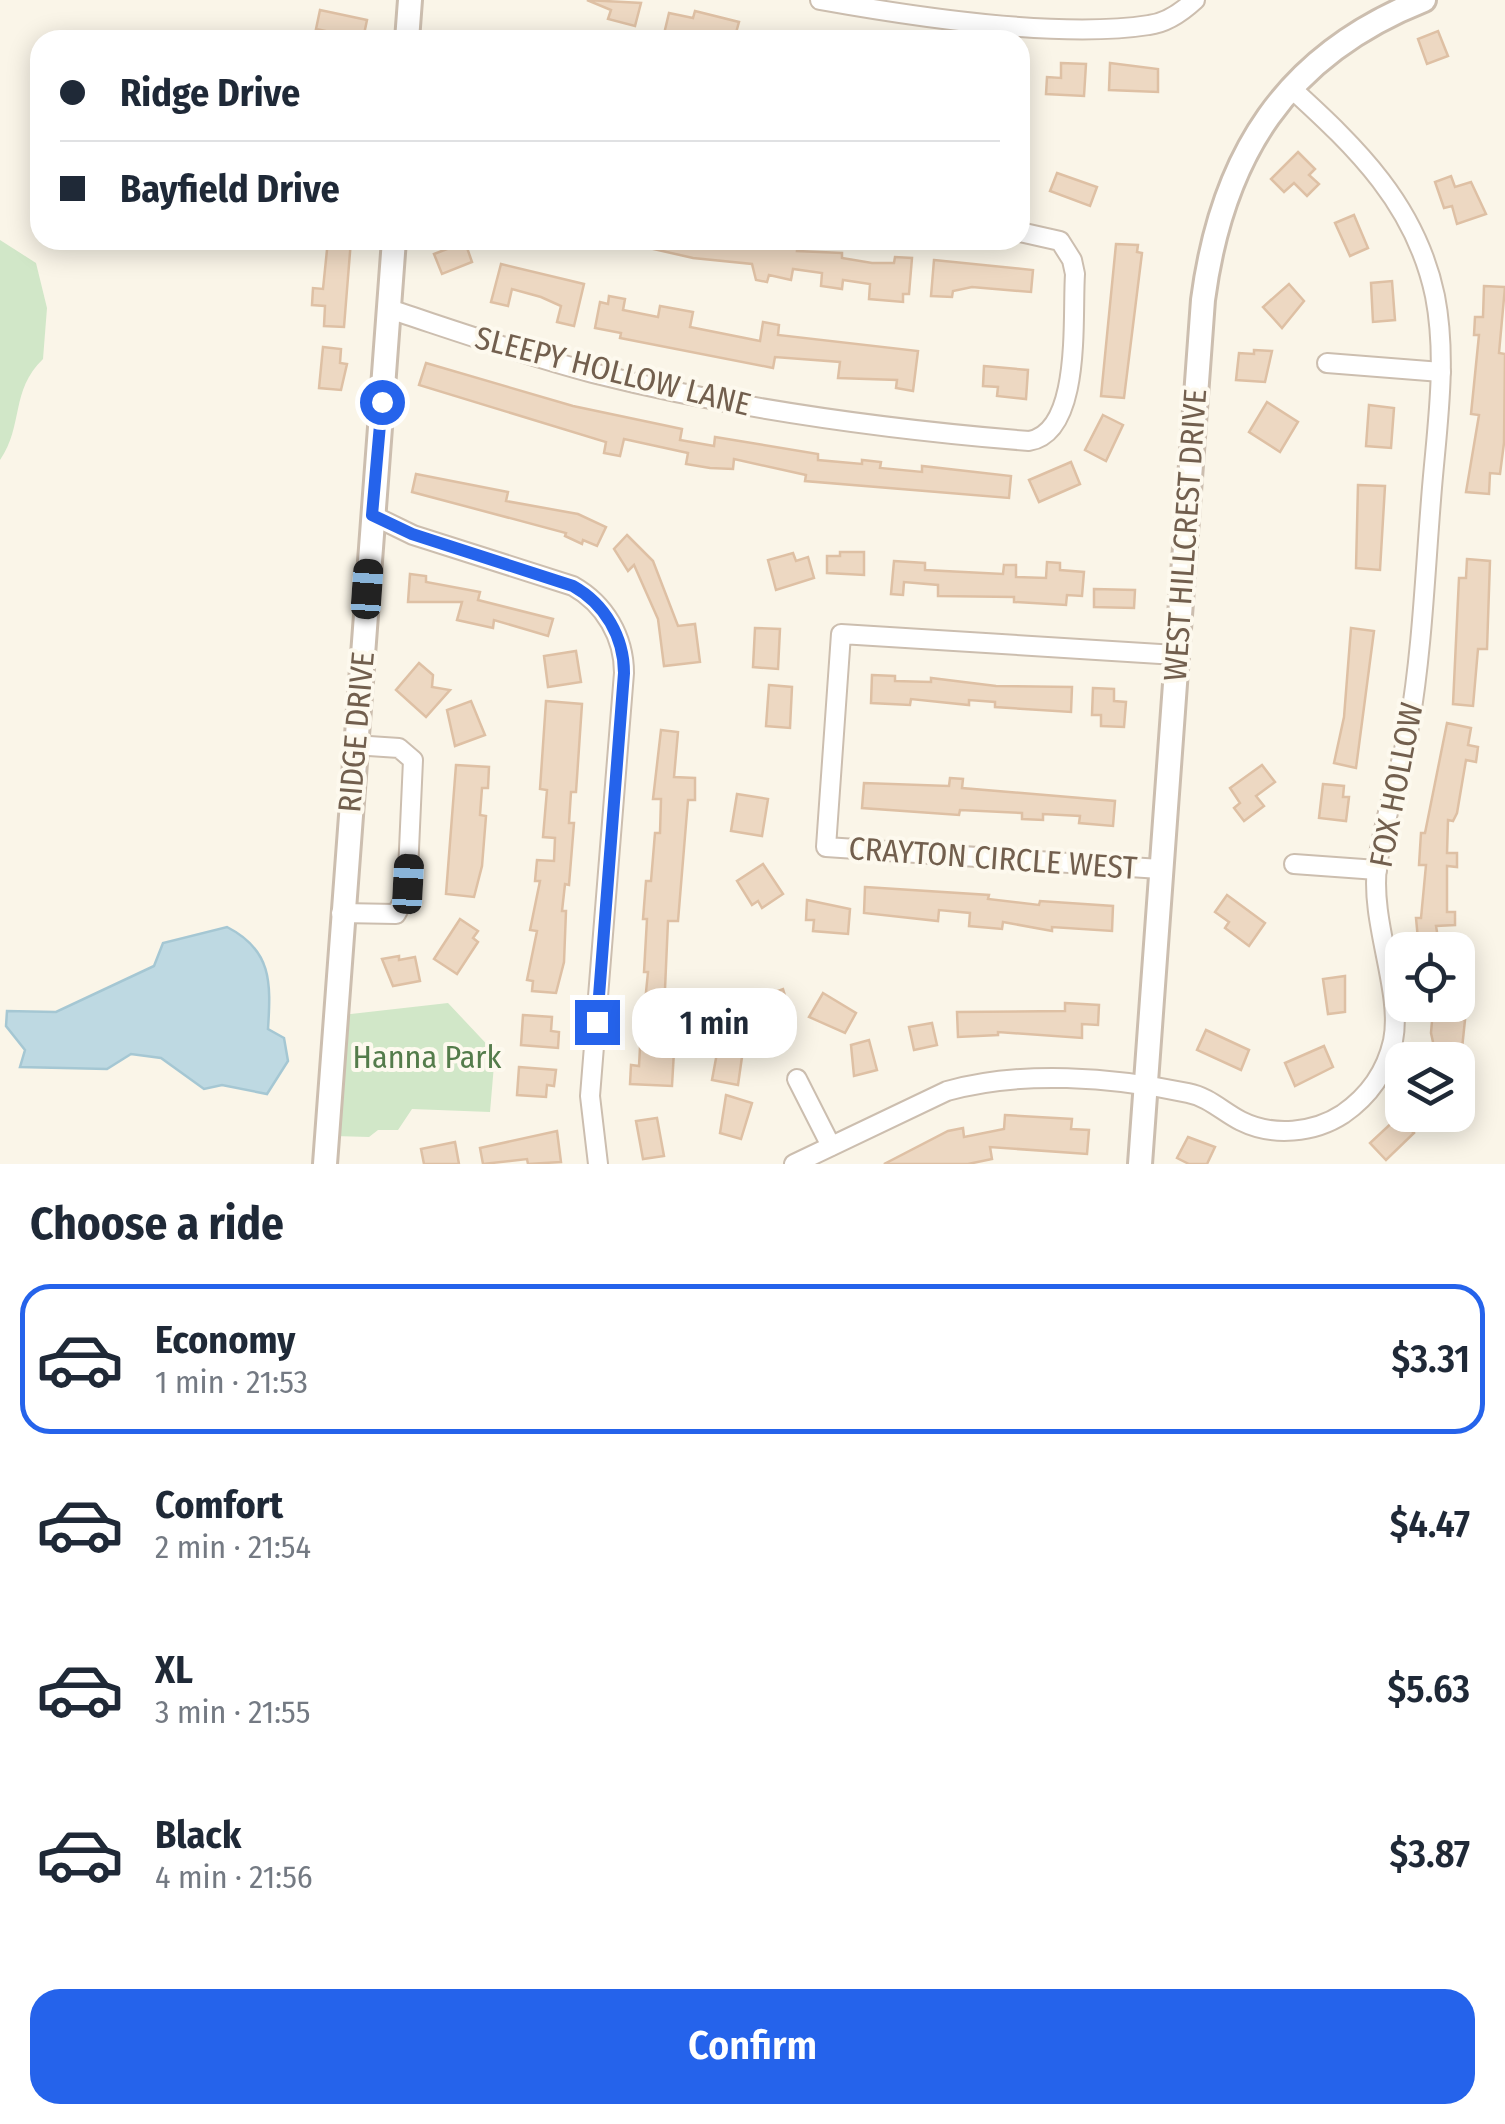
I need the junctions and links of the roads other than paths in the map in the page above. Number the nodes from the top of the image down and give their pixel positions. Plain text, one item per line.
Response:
1 (410, 0) edge
2 (820, 0) edge
3 (1195, 0) edge
4 (1424, 0) edge
5 (408, 30) edge
6 (1291, 88) junction
7 (1030, 234) edge
8 (393, 250) edge
9 (389, 308) junction
10 (1328, 363) dead end
11 (1441, 372) junction
12 (372, 515) junction
13 (1176, 655) junction
14 (354, 745) junction
15 (1294, 864) dead end
16 (1160, 868) junction
17 (1377, 870) junction
18 (342, 912) junction
19 (797, 1079) dead end
20 (1145, 1086) junction
21 (831, 1146) junction
22 (325, 1164) edge
23 (598, 1164) edge
24 (794, 1164) edge
25 (1140, 1164) edge

1 - 5 street
2 - 3 street
4 - 6 street, WEST HILLCREST DRIVE
6 - 11 street, FOX HOLLOW
6 - 13 street, WEST HILLCREST DRIVE
7 - 9 street, SLEEPY HOLLOW LANE
8 - 9 street, RIDGE DRIVE
9 - 12 street, RIDGE DRIVE
10 - 11 street
11 - 17 street, FOX HOLLOW
12 - 14 street, RIDGE DRIVE
12 - 23 street
13 - 16 street, WEST HILLCREST DRIVE
13 - 16 street, CRAYTON CIRCLE WEST
14 - 18 street, RIDGE DRIVE
14 - 18 street
15 - 17 street
16 - 20 street, WEST HILLCREST DRIVE
17 - 20 street, FOX HOLLOW
18 - 22 street, RIDGE DRIVE
19 - 21 street
20 - 21 street, FOX HOLLOW
20 - 25 street, WEST HILLCREST DRIVE
21 - 24 street, FOX HOLLOW

